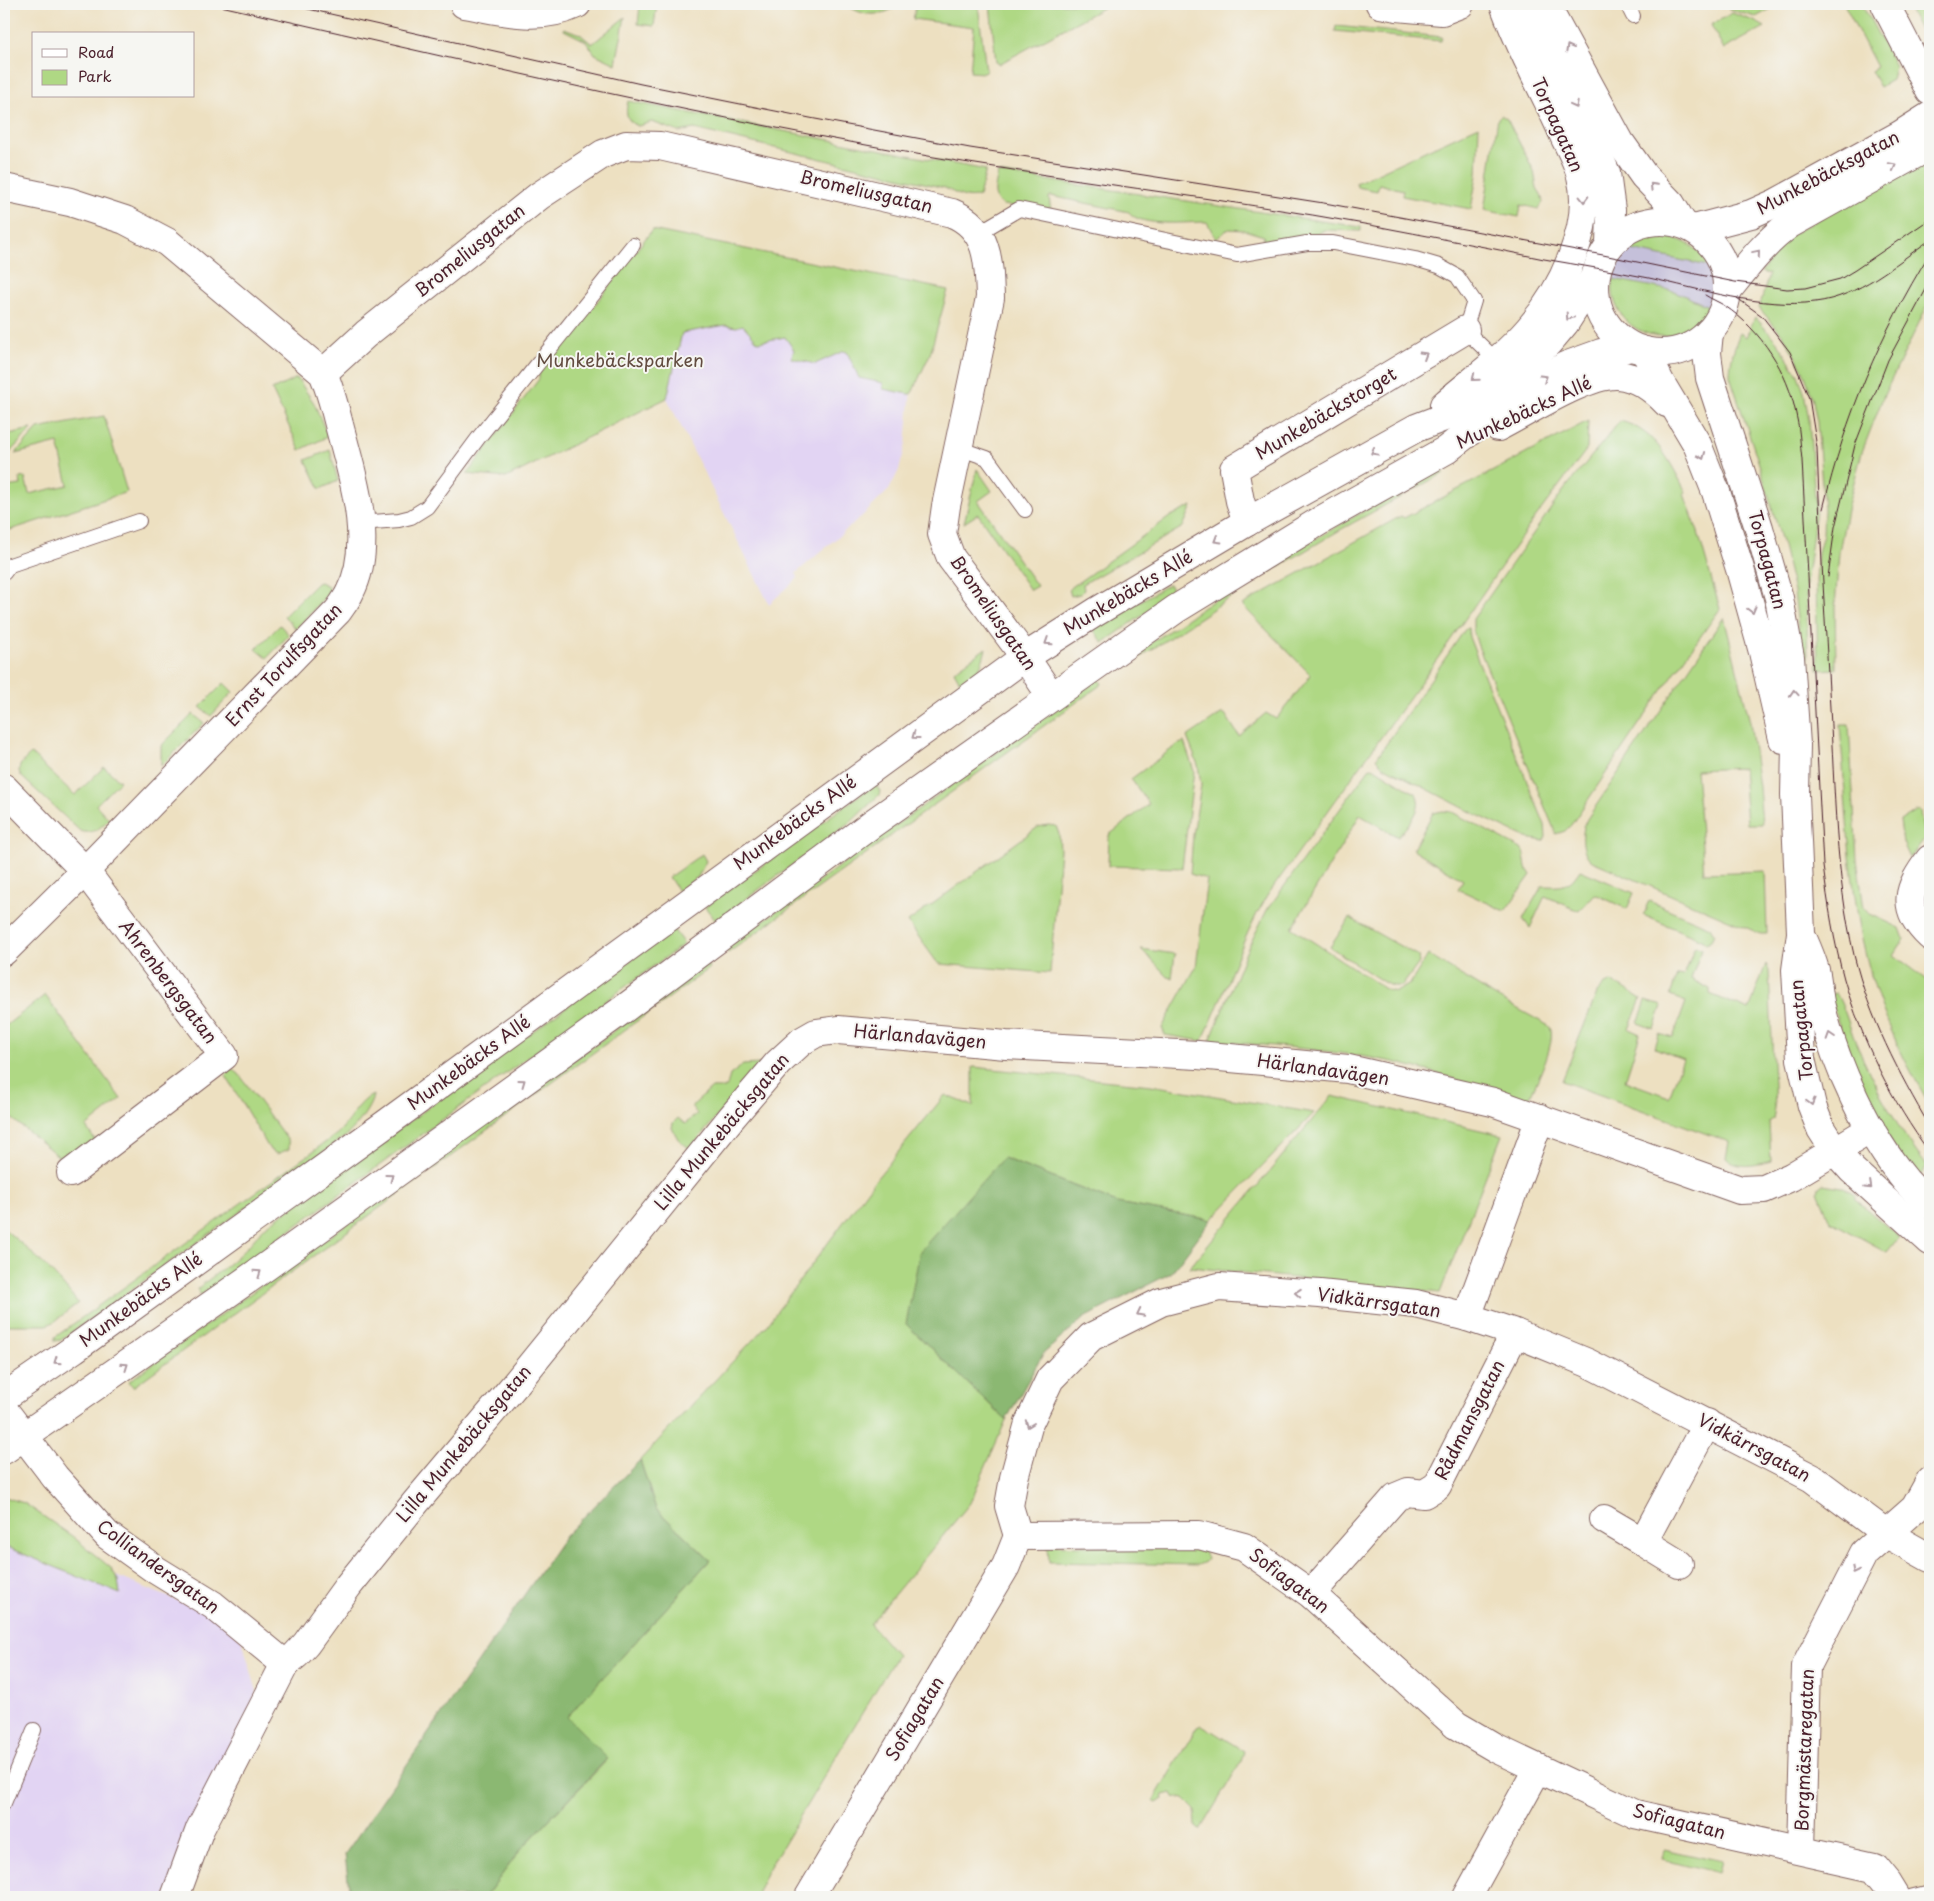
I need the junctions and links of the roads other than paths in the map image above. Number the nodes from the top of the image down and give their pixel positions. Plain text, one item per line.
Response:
1 (464, 4) edge
2 (577, 4) edge
3 (1380, 4) edge
4 (1460, 4) edge
5 (1504, 4) edge
6 (1513, 4) edge
7 (1544, 4) edge
8 (1885, 4) edge
9 (1930, 92) edge
10 (1930, 116) edge
11 (1930, 146) edge
12 (4, 188) edge
13 (1688, 226) junction
14 (978, 233) junction
15 (1610, 244) junction
16 (634, 246) dead end
17 (1596, 276) junction
18 (1727, 292) junction
19 (1465, 330) junction
20 (1709, 332) junction
21 (1639, 349) junction
22 (1497, 361) junction
23 (323, 373) junction
24 (1678, 414) junction
25 (1416, 428) junction
26 (958, 448) junction
27 (1446, 450) junction
28 (1025, 510) dead end
29 (140, 521) dead end
30 (1247, 522) junction
31 (360, 524) junction
32 (4, 573) edge
33 (1025, 657) junction
34 (1051, 696) junction
35 (4, 788) edge
36 (1795, 794) junction
37 (1930, 858) edge
38 (85, 870) junction
39 (1801, 933) junction
40 (1930, 936) edge
41 (4, 950) edge
42 (816, 1033) joint
43 (1540, 1118) junction
44 (1871, 1129) junction
45 (1835, 1151) junction
46 (71, 1173) dead end
47 (1930, 1205) edge
48 (1930, 1241) edge
49 (1467, 1317) junction
50 (1515, 1333) junction
51 (4, 1397) edge
52 (4, 1410) edge
53 (1707, 1423) junction
54 (14, 1443) edge
55 (1930, 1481) edge
56 (1604, 1519) dead end
57 (1887, 1534) junction
58 (1018, 1536) junction
59 (1643, 1542) junction
60 (1930, 1558) edge
61 (1679, 1564) dead end
62 (1310, 1594) junction
63 (285, 1664) junction
64 (34, 1730) dead end
65 (1538, 1768) junction
66 (4, 1803) edge
67 (1801, 1850) junction
68 (1930, 1892) edge
69 (176, 1897) edge
70 (809, 1897) edge
71 (1466, 1897) edge
72 (1896, 1897) edge
73 (1910, 1897) edge

1 - 2 street
3 - 4 street
5 -> 22 street, Torpagatan
6 -> 15 street, Torpagatan
13 -> 7 street, Torpagatan
8 - 9 street
10 - 13 street, Munkebäcksgatan
18 -> 11 street, Munkebäcksgatan
12 - 23 street, Ernst Torulfsgatan
13 - 15 street, Torpagatan
13 - 18 street, Torpagatan
14 - 19 lane
14 - 23 street, Bromeliusgatan
14 - 26 street, Bromeliusgatan
15 - 17 street, Torpagatan
16 - 31 lane
17 - 21 street, Torpagatan
17 -> 25 street, Munkebäcks Allé
18 - 20 street, Torpagatan
19 - 22 lane
30 -> 19 street, Munkebäckstorget
20 - 21 street, Torpagatan
36 -> 20 street, Torpagatan
21 - 24 street, Torpagatan
27 -> 21 street, Munkebäcks Allé
22 -> 25 street, Torpagatan
23 - 31 street, Ernst Torulfsgatan
24 - 27 street, Munkebäcks Allé
24 -> 36 street, Torpagatan
25 -> 30 street, Munkebäcks Allé
26 - 28 lane
26 - 33 street, Bromeliusgatan
27 - 34 street, Munkebäcks Allé
29 - 32 lane
30 -> 33 street, Munkebäcks Allé
31 - 38 street, Ernst Torulfsgatan
33 - 34 street, Bromeliusgatan
33 -> 51 street, Munkebäcks Allé
54 -> 34 street, Munkebäcks Allé
35 - 38 street, Ahrenbergsgatan
36 - 39 street, Torpagatan
37 - 40 street
38 - 41 street, Ernst Torulfsgatan
38 - 46 street, Ahrenbergsgatan
44 -> 39 street, Torpagatan
39 -> 45 street, Torpagatan
42 - 43 street, Härlandavägen
42 - 63 street, Lilla Munkebäcksgatan
43 - 45 street, Härlandavägen
43 - 49 street
44 - 45 street, Härlandavägen
44 - 47 street
45 -> 48 street
49 - 50 street, Vidkärrsgatan
49 -> 58 street, Vidkärrsgatan
50 - 53 street, Vidkärrsgatan
50 - 62 street, Rådmansgatan
52 - 54 street
53 - 57 street, Vidkärrsgatan
53 - 59 street
54 - 63 street, Colliandersgatan
55 - 57 street, Borgmästaregatan
56 - 59 street
57 - 60 street, Vidkärrsgatan
57 -> 67 street, Borgmästaregatan
58 - 62 street, Sofiagatan
58 - 70 street, Sofiagatan
59 - 61 street
62 - 65 street, Sofiagatan
63 - 69 street, Lilla Munkebäcksgatan
64 - 66 lane
65 - 67 street, Sofiagatan
65 - 71 street
67 - 72 street, Sofiagatan
68 - 73 lane

